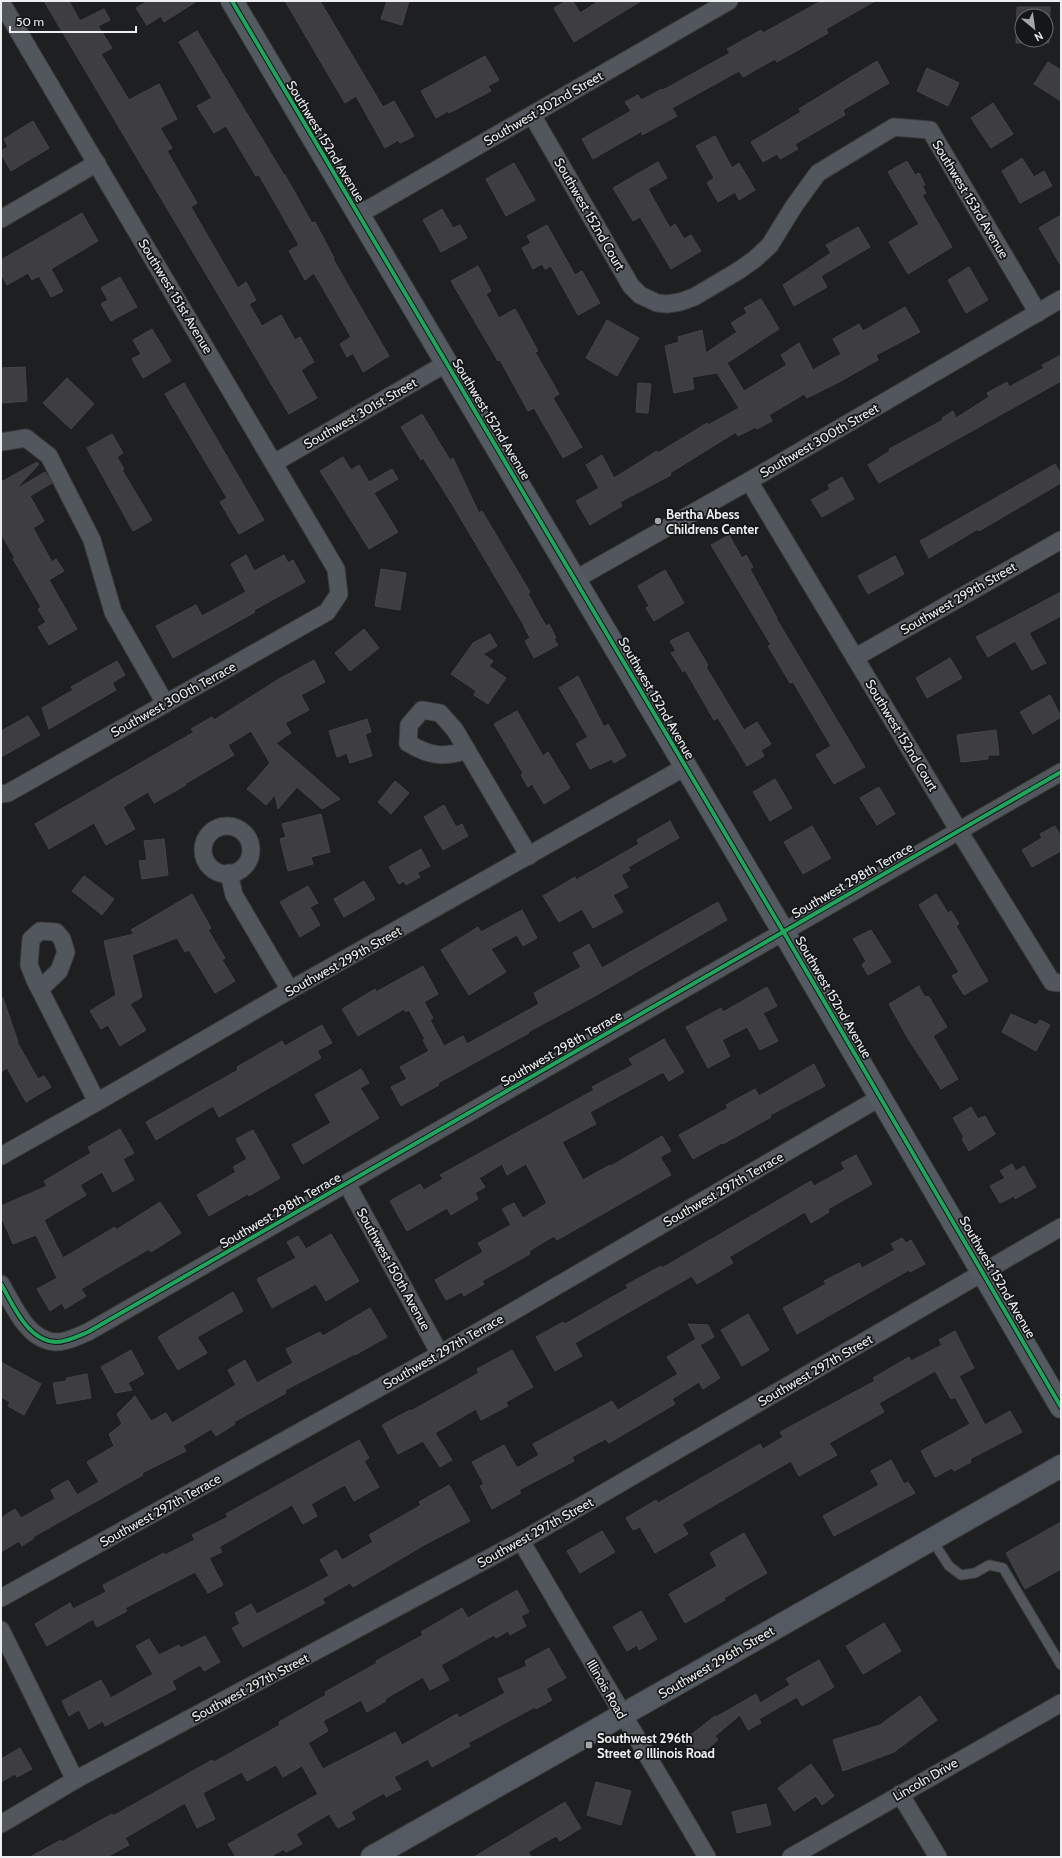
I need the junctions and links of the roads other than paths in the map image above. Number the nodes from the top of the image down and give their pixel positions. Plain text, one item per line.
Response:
1 (232, 1) edge
2 (728, 1) edge
3 (1, 2) edge
4 (532, 114) junction
5 (97, 163) junction
6 (818, 173) joint
7 (358, 215) junction
8 (1, 219) edge
9 (1061, 299) edge
10 (1038, 313) junction
11 (447, 363) junction
12 (1, 442) edge
13 (274, 462) junction
14 (749, 481) junction
15 (1061, 540) edge
16 (576, 579) junction
17 (339, 594) joint
18 (856, 657) junction
19 (165, 702) junction
20 (467, 750) dead end
21 (685, 767) junction
22 (1061, 772) edge
23 (1, 794) edge
24 (959, 831) junction
25 (529, 856) junction
26 (229, 873) dead end
27 (783, 931) junction
28 (1061, 983) edge
29 (40, 989) dead end
30 (290, 990) junction
31 (881, 1097) junction
32 (97, 1102) junction
33 (1, 1156) edge
34 (347, 1184) junction
35 (1061, 1227) edge
36 (983, 1272) junction
37 (1, 1284) edge
38 (440, 1354) junction
39 (1061, 1407) edge
40 (1061, 1466) edge
41 (932, 1540) junction
42 (521, 1541) junction
43 (1, 1598) edge
44 (1, 1630) edge
45 (1061, 1665) edge
46 (1061, 1703) edge
47 (622, 1715) junction
48 (75, 1780) junction
49 (900, 1794) junction
50 (1, 1824) edge
51 (372, 1857) edge
52 (707, 1857) edge
53 (791, 1857) edge
54 (938, 1857) edge

1 - 7 street, Southwest 152nd Avenue
2 - 4 street, Southwest 302nd Street
3 - 5 street, Southwest 151st Avenue
4 - 6 street, Southwest 152nd Court
4 - 7 street, Southwest 302nd Street
5 - 8 street
5 - 13 street, Southwest 151st Avenue
6 - 10 street, Southwest 153rd Avenue
7 - 11 street, Southwest 152nd Avenue
9 - 10 street, Southwest 300th Street
10 - 14 street, Southwest 300th Street
11 - 13 street, Southwest 301st Street
11 - 16 street, Southwest 152nd Avenue
12 - 19 street
13 - 17 street, Southwest 151st Avenue
14 - 16 street, Southwest 300th Street
14 - 18 street, Southwest 152nd Court
15 - 18 street, Southwest 299th Street
16 - 21 street, Southwest 152nd Avenue
17 - 19 street, Southwest 300th Terrace
18 - 24 street, Southwest 152nd Court
19 - 23 street, Southwest 300th Terrace
20 - 25 street
21 - 25 street, Southwest 299th Street
21 - 27 street, Southwest 152nd Avenue
22 - 24 street, Southwest 298th Terrace
24 - 27 street, Southwest 298th Terrace
24 - 28 street, Southwest 152nd Court
25 - 30 street, Southwest 299th Street
26 - 30 street
27 - 31 street, Southwest 152nd Avenue
27 - 34 street, Southwest 298th Terrace
29 - 32 street
30 - 32 street, Southwest 299th Street
31 - 36 street, Southwest 152nd Avenue
31 - 38 street, Southwest 297th Terrace
32 - 33 street, Southwest 299th Street
34 - 37 street, Southwest 298th Terrace
34 - 38 street, Southwest 150th Avenue
35 - 36 street, Southwest 297th Street
36 - 39 street, Southwest 152nd Avenue
36 - 42 street, Southwest 297th Street
38 - 43 street, Southwest 297th Terrace
40 - 41 street, Southwest 296th Street
41 - 45 lane
41 - 47 street, Southwest 296th Street
42 - 47 street, Illinois Road
42 - 48 street, Southwest 297th Street
44 - 48 street
46 - 49 street, Lincoln Drive
47 - 51 street, Southwest 296th Street
47 - 52 street, Illinois Road
48 - 50 street, Southwest 297th Street
49 - 53 street, Lincoln Drive
49 - 54 street

